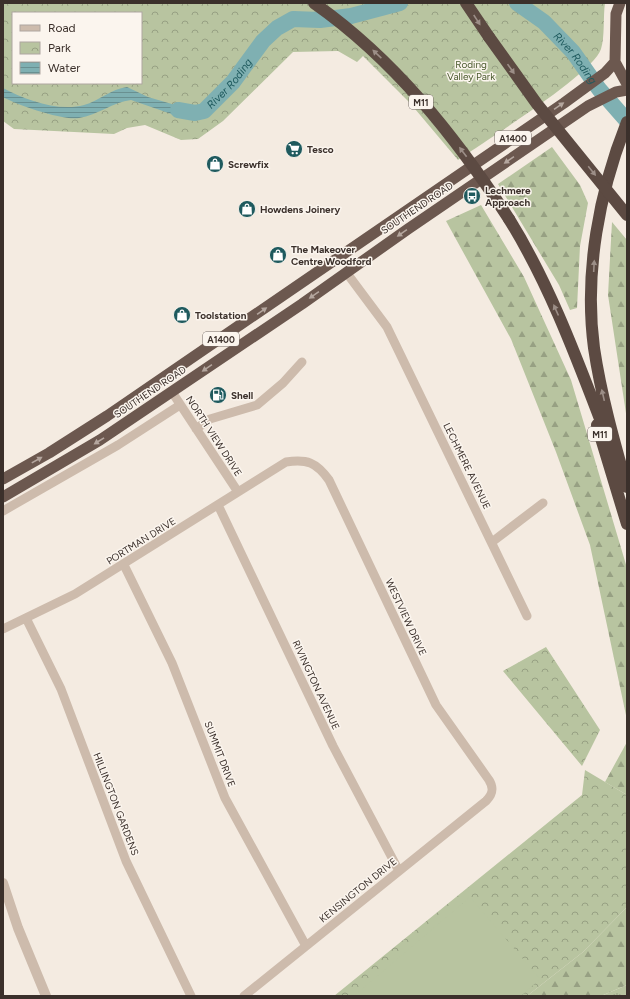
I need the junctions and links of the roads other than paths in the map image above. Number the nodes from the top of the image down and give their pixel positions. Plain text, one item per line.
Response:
1 (314, 3) edge
2 (466, 3) edge
3 (620, 3) edge
4 (615, 62) junction
5 (627, 84) edge
6 (622, 91) edge
7 (627, 122) edge
8 (627, 215) edge
9 (346, 272) junction
10 (572, 345) junction
11 (302, 362) dead end
12 (172, 392) junction
13 (180, 405) junction
14 (196, 429) junction
15 (286, 462) joint
16 (3, 478) edge
17 (627, 487) edge
18 (238, 492) junction
19 (3, 497) edge
20 (627, 498) edge
21 (543, 503) dead end
22 (218, 505) junction
23 (3, 511) edge
24 (627, 524) edge
25 (492, 542) junction
26 (124, 565) junction
27 (527, 616) dead end
28 (26, 618) junction
29 (3, 629) edge
30 (486, 801) joint
31 (399, 871) junction
32 (3, 883) edge
33 (306, 946) junction
34 (46, 996) edge
35 (191, 996) edge
36 (244, 996) edge

10 -> 1 highway, M11, bridge
2 -> 8 highway, bridge
3 - 4 highway
4 - 5 highway
16 -> 4 highway, SOUTHEND ROAD / A1400
6 -> 9 highway, SOUTHEND ROAD / A1400
17 -> 7 highway, M11
9 -> 12 highway, SOUTHEND ROAD / A1400
9 - 25 street, LECHMERE AVENUE
10 - 20 highway, M11
10 - 24 highway, M11
11 - 14 street
12 - 13 street, NORTH VIEW DRIVE
12 -> 19 highway, SOUTHEND ROAD / A1400
13 - 14 street, NORTH VIEW DRIVE
13 - 23 street
14 - 18 street, NORTH VIEW DRIVE
15 - 18 street, PORTMAN DRIVE
15 - 30 street, WESTVIEW DRIVE
18 - 22 street, PORTMAN DRIVE
21 - 25 street
22 - 26 street, PORTMAN DRIVE
22 - 31 street, RIVINGTON AVENUE
25 - 27 street, LECHMERE AVENUE
26 - 28 street, PORTMAN DRIVE
26 - 33 street, SUMMIT DRIVE
28 - 29 street, PORTMAN DRIVE
28 - 35 street, HILLINGTON GARDENS
30 - 31 street, KENSINGTON DRIVE
31 - 33 street, KENSINGTON DRIVE
32 - 34 street
33 - 36 street, KENSINGTON DRIVE

